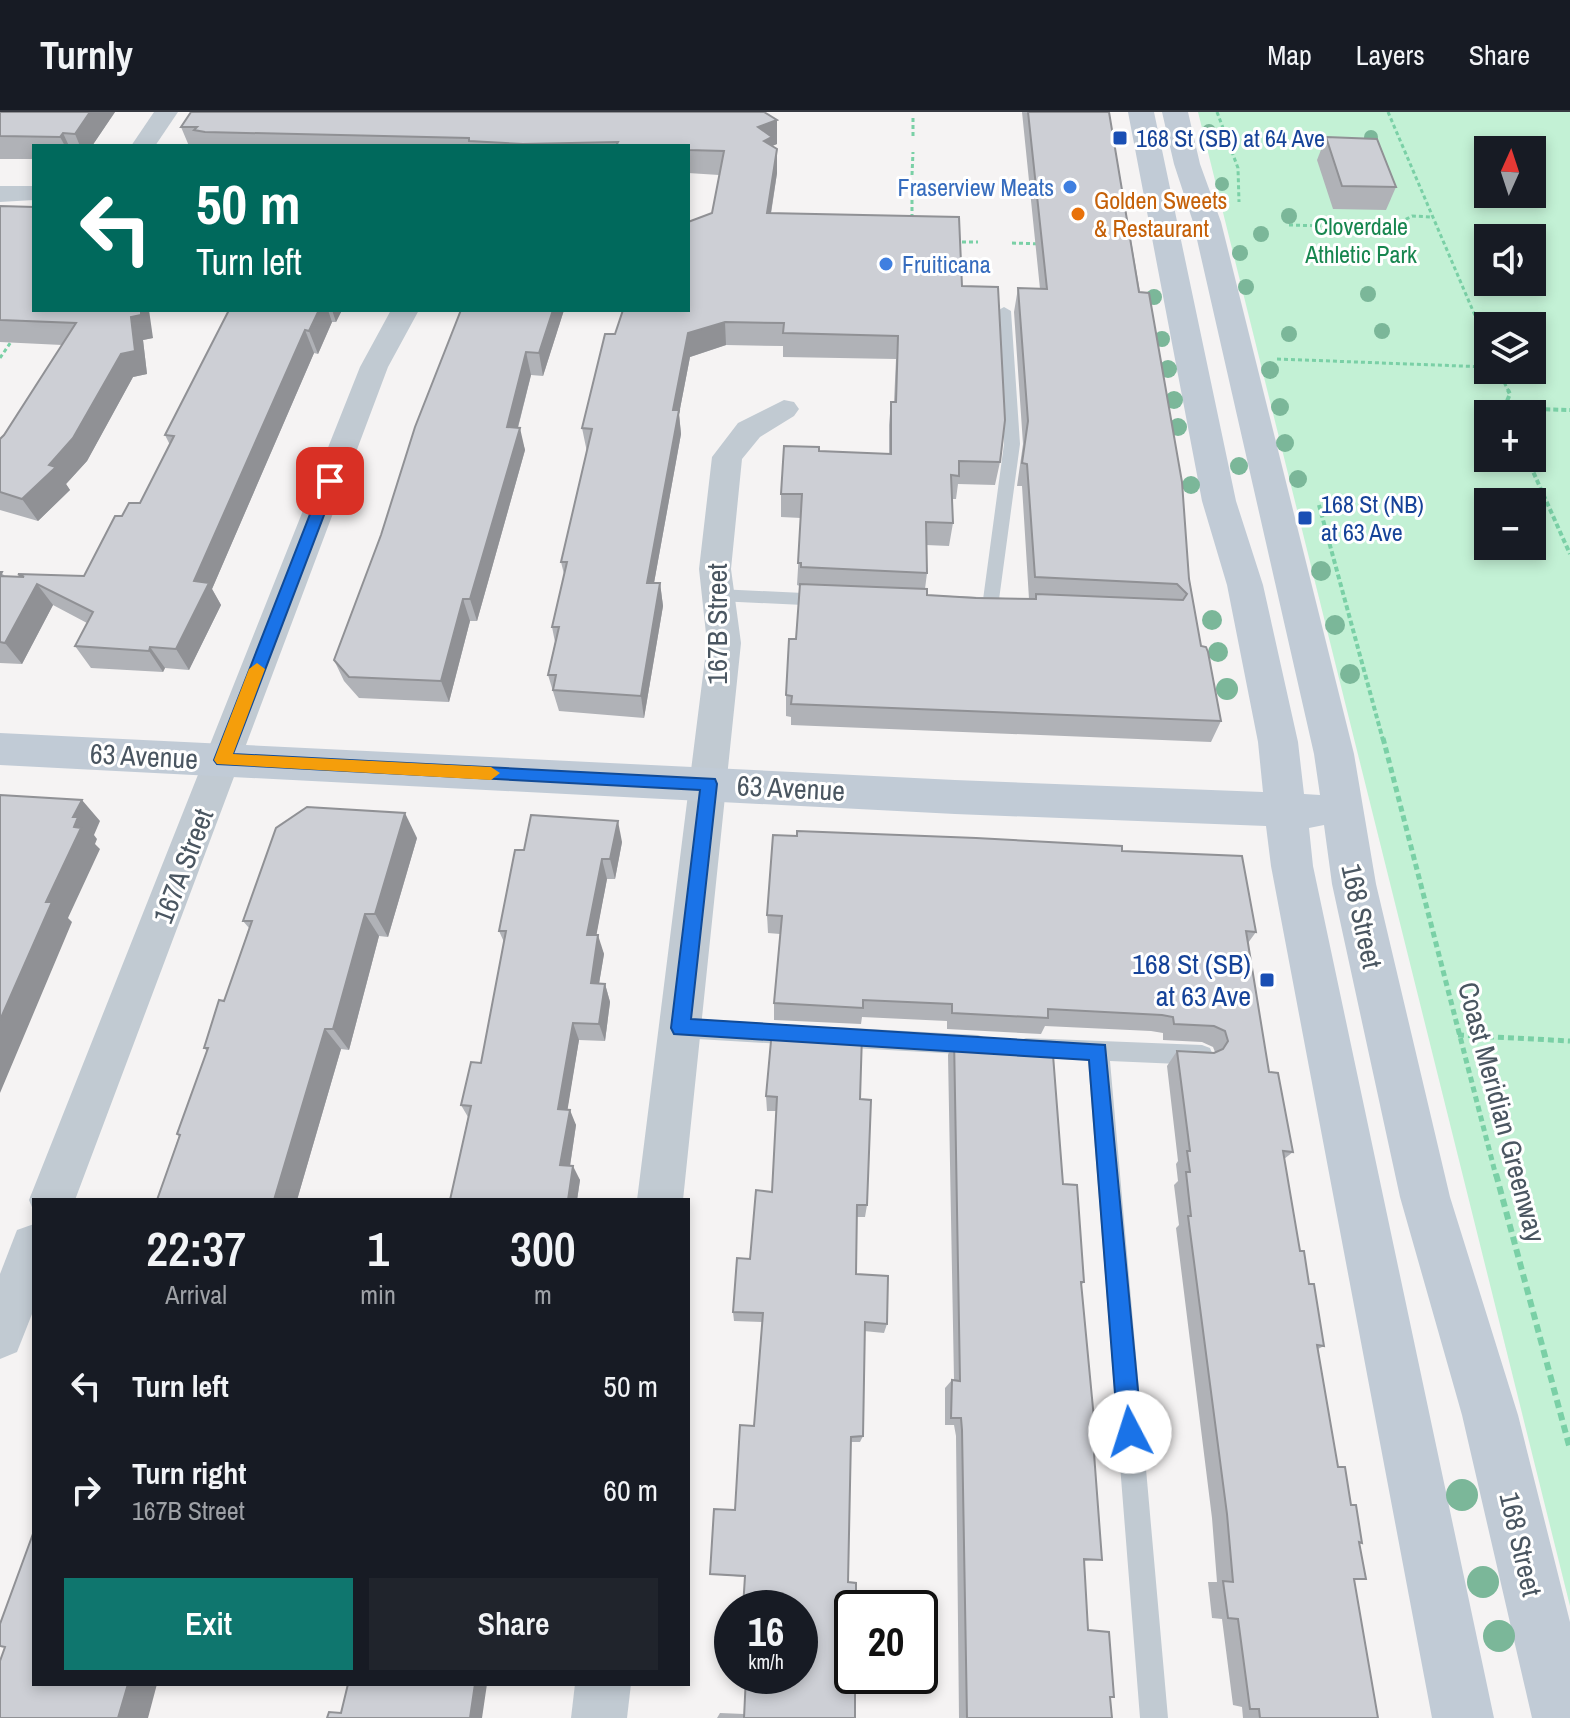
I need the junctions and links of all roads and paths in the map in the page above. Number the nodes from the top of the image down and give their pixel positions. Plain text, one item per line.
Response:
1 (166, 112) edge
2 (1141, 112) edge
3 (1175, 112) edge
4 (1388, 112) edge
5 (913, 118) dead end
6 (913, 136) dead end
7 (144, 144) edge
8 (913, 152) dead end
9 (912, 175) dead end
10 (32, 193) edge
11 (912, 193) dead end
12 (0, 194) edge
13 (912, 215) edge
14 (1433, 217) junction
15 (1289, 225) dead end
16 (1167, 238) junction
17 (952, 242) edge
18 (978, 242) dead end
19 (1012, 243) dead end
20 (1052, 245) edge
21 (1004, 311) dead end
22 (404, 312) edge
23 (1474, 313) edge
24 (19, 330) edge
25 (0, 358) edge
26 (1276, 359) dead end
27 (1474, 366) edge
28 (1248, 398) junction
29 (784, 409) dead end
30 (1546, 409) edge
31 (1570, 410) edge
32 (1533, 472) edge
33 (1570, 554) edge
34 (718, 595) junction
35 (846, 601) edge
36 (989, 607) edge
37 (0, 749) edge
38 (223, 760) junction
39 (709, 784) junction
40 (1395, 785) dead end
41 (1286, 809) junction
42 (1342, 812) junction
43 (681, 1028) junction
44 (1458, 1035) junction
45 (1570, 1041) edge
46 (1098, 1052) junction
47 (1202, 1055) edge
48 (53, 1198) edge
49 (660, 1198) edge
50 (32, 1252) edge
51 (0, 1335) edge
52 (1570, 1449) edge
53 (603, 1686) edge
54 (599, 1718) edge
55 (1154, 1718) edge
56 (1463, 1718) edge
57 (1563, 1718) edge

1 - 7 street
2 - 16 main road, 168 Street
3 - 28 main road, 168 Street
4 - 14 path
5 - 6 path
8 - 9 path
10 - 12 street
11 - 13 path
14 - 15 path
14 - 23 path
16 - 28 main road
16 - 41 main road, 168 Street
17 - 18 path
19 - 20 path
21 - 36 lane
22 - 38 street, 167A Street
24 - 25 path
26 - 27 path
28 - 42 main road, 168 Street
29 - 34 street, 167B Street
30 - 31 path
32 - 33 path
34 - 35 lane
34 - 39 street, 167B Street
37 - 38 main road, 63 Avenue
38 - 39 main road, 63 Avenue
38 - 48 street, 167A Street
39 - 41 main road, 63 Avenue
39 - 43 street, 167B Street
40 - 44 path, Coast Meridian Greenway
41 - 42 main road, 63 Avenue
41 - 56 main road, 168 Street
42 - 57 main road, 168 Street
43 - 46 lane
43 - 49 street, 167B Street
44 - 45 path
44 - 52 path, Coast Meridian Greenway
46 - 47 lane
46 - 55 lane
50 - 51 street
53 - 54 street

